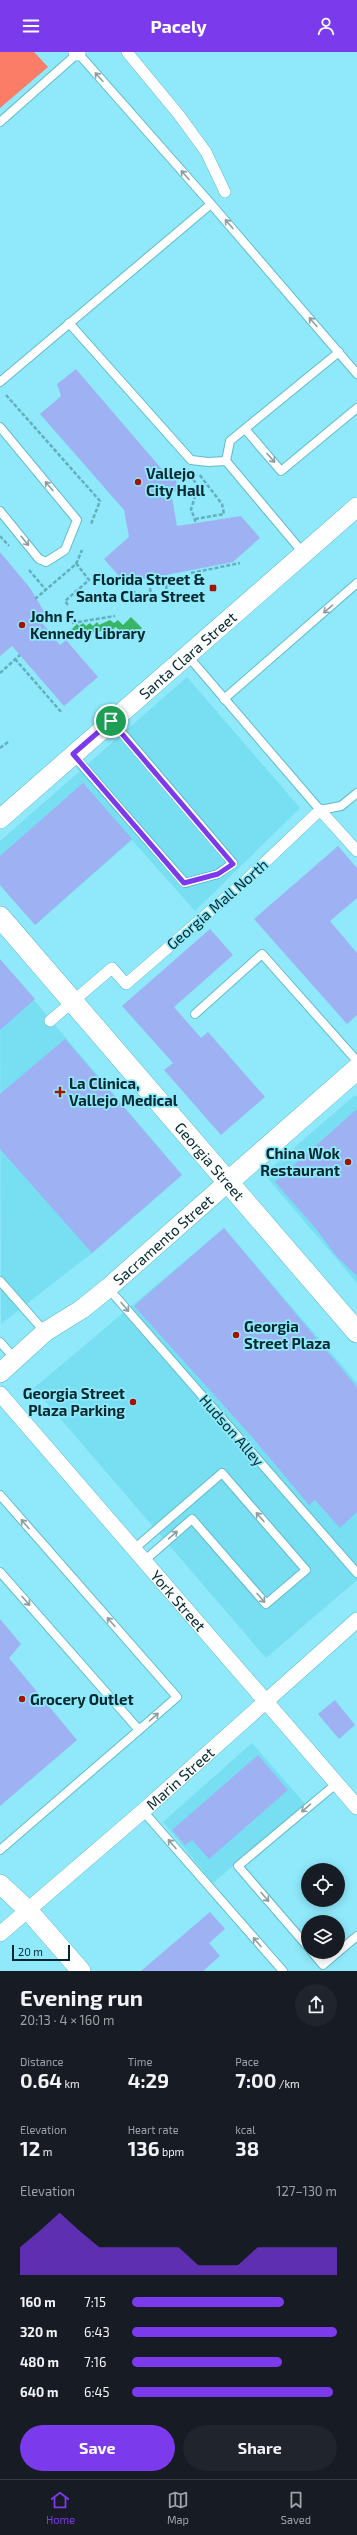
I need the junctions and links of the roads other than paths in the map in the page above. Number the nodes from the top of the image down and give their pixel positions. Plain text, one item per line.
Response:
1 (127, 52) edge
2 (77, 53) edge
3 (0, 122) edge
4 (225, 192) dead end
5 (211, 204) junction
6 (69, 323) junction
7 (339, 352) junction
8 (357, 374) edge
9 (0, 382) edge
10 (357, 408) edge
11 (0, 427) edge
12 (245, 429) junction
13 (226, 461) junction
14 (357, 507) edge
15 (0, 511) edge
16 (304, 554) junction
17 (357, 583) edge
18 (187, 655) junction
19 (224, 699) junction
20 (111, 721) junction
21 (73, 754) junction
22 (357, 793) edge
23 (320, 810) junction
24 (0, 819) edge
25 (357, 851) edge
26 (0, 917) edge
27 (72, 1001) junction
28 (195, 1014) dead end
29 (50, 1021) dead end
30 (354, 1072) edge
31 (228, 1182) junction
32 (0, 1281) edge
33 (108, 1288) junction
34 (45, 1332) junction
35 (357, 1332) edge
36 (0, 1342) edge
37 (16, 1359) junction
38 (0, 1373) edge
39 (0, 1394) edge
40 (0, 1495) edge
41 (139, 1555) junction
42 (0, 1572) edge
43 (357, 1573) edge
44 (357, 1620) edge
45 (265, 1702) junction
46 (139, 1730) junction
47 (336, 1784) junction
48 (357, 1807) edge
49 (144, 1811) junction
50 (0, 1850) edge
51 (0, 1884) edge
52 (28, 1910) junction
53 (0, 1934) edge
54 (357, 1936) edge
55 (301, 1939) edge
56 (345, 1946) edge
57 (318, 1959) edge
58 (330, 1959) edge
59 (81, 1971) edge
60 (283, 1971) edge

1 - 4 street
2 - 3 lane
5 -> 2 lane
5 - 6 lane
7 -> 5 lane
6 - 9 lane
6 - 13 lane
7 - 8 lane
7 - 12 lane
12 -> 10 lane
15 -> 11 lane
12 - 13 lane
13 - 16 lane
14 - 16 street, Santa Clara Street
16 - 18 street, Santa Clara Street
17 -> 19 lane
18 - 19 lane
18 - 20 street, Santa Clara Street
19 - 23 lane
20 - 21 street, Santa Clara Street
20 - 21 lane
21 - 24 street, Santa Clara Street
22 - 23 lane
23 - 25 street
23 - 27 street, Georgia Mall North
26 - 27 main road, Georgia Street
27 - 29 street
27 - 31 main road, Georgia Street
28 - 30 lane
30 - 31 main road, Sacramento Street
31 - 33 street, Sacramento Street
31 - 35 main road, Georgia Street
32 - 34 lane
33 - 34 street, Sacramento Street
33 -> 43 lane, Hudson Alley
34 - 37 street, Sacramento Street
36 - 37 lane
37 - 38 street, Sacramento Street
39 - 41 street, York Street
46 -> 40 lane
41 -> 41 lane
41 - 45 street, York Street
42 -> 46 lane
44 - 45 street, Marin Street
45 - 47 street, York Street
45 - 49 street, Marin Street
46 - 50 lane
47 - 48 street, York Street
47 -> 55 lane
49 - 52 street, Marin Street
60 -> 49 lane
51 - 52 street
52 - 53 street, Marin Street
52 - 59 street
54 - 56 lane
57 - 58 lane

